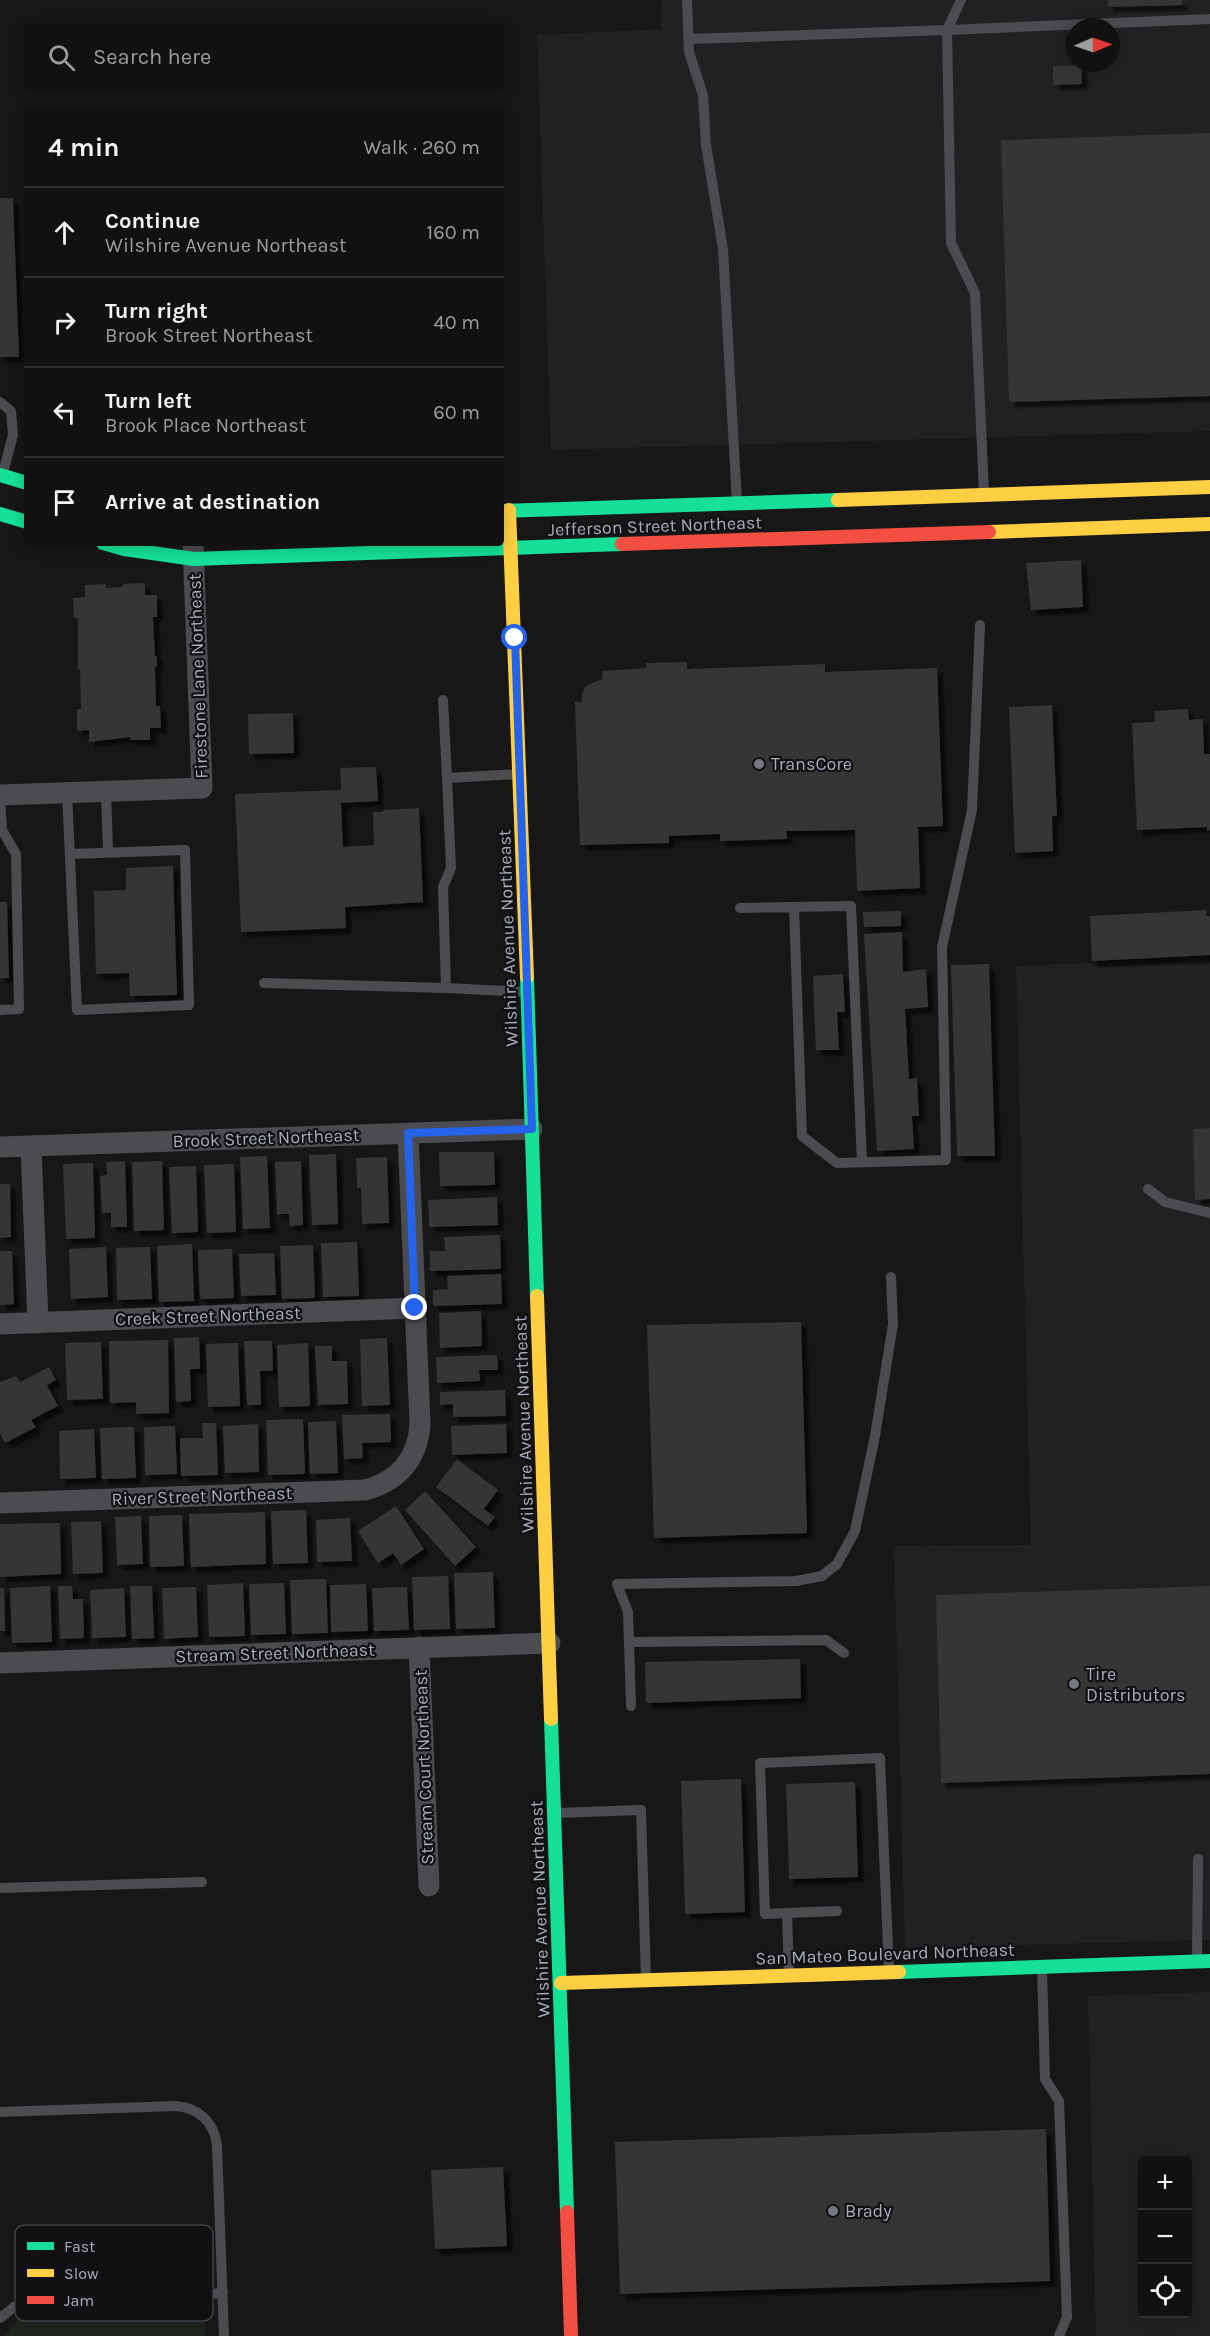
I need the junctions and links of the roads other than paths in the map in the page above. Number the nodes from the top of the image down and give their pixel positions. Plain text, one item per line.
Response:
1 (687, 0) edge
2 (961, 0) edge
3 (1210, 20) edge
4 (947, 30) junction
5 (689, 39) junction
6 (0, 402) edge
7 (1, 476) edge
8 (24, 482) edge
9 (1210, 487) edge
10 (985, 496) junction
11 (737, 504) junction
12 (505, 511) edge
13 (0, 514) edge
14 (24, 521) edge
15 (1210, 524) edge
16 (114, 546) edge
17 (512, 549) junction
18 (193, 551) edge
19 (980, 625) dead end
20 (443, 700) dead end
21 (520, 774) junction
22 (447, 778) junction
23 (106, 792) junction
24 (67, 793) junction
25 (0, 796) edge
26 (1, 830) edge
27 (108, 852) junction
28 (70, 854) junction
29 (794, 907) junction
30 (740, 908) dead end
31 (264, 983) dead end
32 (446, 987) junction
33 (527, 992) junction
34 (0, 1010) edge
35 (532, 1129) junction
36 (408, 1133) junction
37 (31, 1146) junction
38 (0, 1147) edge
39 (862, 1162) junction
40 (1148, 1189) dead end
41 (1210, 1213) edge
42 (891, 1276) dead end
43 (415, 1308) junction
44 (38, 1323) junction
45 (0, 1324) edge
46 (0, 1503) edge
47 (629, 1642) junction
48 (549, 1643) junction
49 (419, 1647) junction
50 (844, 1653) dead end
51 (0, 1663) edge
52 (631, 1706) dead end
53 (555, 1813) junction
54 (1197, 1859) dead end
55 (202, 1882) dead end
56 (429, 1886) dead end
57 (0, 1888) edge
58 (837, 1911) dead end
59 (787, 1913) junction
60 (1203, 1961) edge
61 (1042, 1967) junction
62 (889, 1972) junction
63 (789, 1975) junction
64 (646, 1980) junction
65 (561, 1983) junction
66 (0, 2112) edge
67 (213, 2293) edge
68 (223, 2293) junction
69 (15, 2307) edge
70 (0, 2318) edge
71 (224, 2336) edge
72 (572, 2336) edge
73 (1059, 2336) edge

1 - 5 lane
2 - 4 lane
3 - 4 lane
4 - 5 lane
4 - 10 lane
5 - 11 lane
6 - 7 lane
7 - 8 street
9 - 10 street, Jefferson Street Northeast
10 - 11 street, Jefferson Street Northeast
11 - 12 street, Jefferson Street Northeast
12 - 17 street, Wilshire Avenue Northeast
13 - 14 street
15 - 17 street, Jefferson Street Northeast
16 - 18 street, Jefferson Street Northeast
17 - 18 street, Jefferson Street Northeast
17 - 21 street, Wilshire Avenue Northeast
18 - 23 street, Firestone Lane Northeast
19 - 39 lane
20 - 22 lane
21 - 22 lane
21 - 33 street, Wilshire Avenue Northeast
22 - 32 lane
23 - 24 street, Firestone Lane Northeast
23 - 27 lane
24 - 25 street, Firestone Lane Northeast
24 - 28 lane
25 - 26 lane
26 - 34 lane
27 - 28 lane
27 - 28 lane
29 - 30 lane
29 - 39 lane
29 - 39 lane
31 - 32 lane
32 - 33 lane
33 - 35 street, Wilshire Avenue Northeast
35 - 36 street, Brook Street Northeast
35 - 48 street, Wilshire Avenue Northeast
36 - 37 street, Brook Street Northeast
36 - 43 street
37 - 38 street, Brook Street Northeast
37 - 44 street
40 - 41 lane
42 - 47 lane
43 - 44 street, Creek Street Northeast
43 - 46 street, River Street Northeast
44 - 45 street, Creek Street Northeast
47 - 50 lane
47 - 52 lane
48 - 49 street, Stream Street Northeast
48 - 53 street, Wilshire Avenue Northeast
49 - 51 street, Stream Street Northeast
49 - 56 street, Stream Court Northeast
53 - 64 lane
53 - 65 street, Wilshire Avenue Northeast
54 - 60 lane
55 - 57 lane
58 - 59 lane
59 - 62 lane
59 - 63 lane
60 - 61 street, San Mateo Boulevard Northeast
61 - 62 street, San Mateo Boulevard Northeast
61 - 73 lane
62 - 63 street, San Mateo Boulevard Northeast
63 - 64 street, San Mateo Boulevard Northeast
64 - 65 street, San Mateo Boulevard Northeast
65 - 72 street, Wilshire Avenue Northeast
66 - 68 lane
67 - 68 lane
68 - 71 lane
69 - 70 lane

